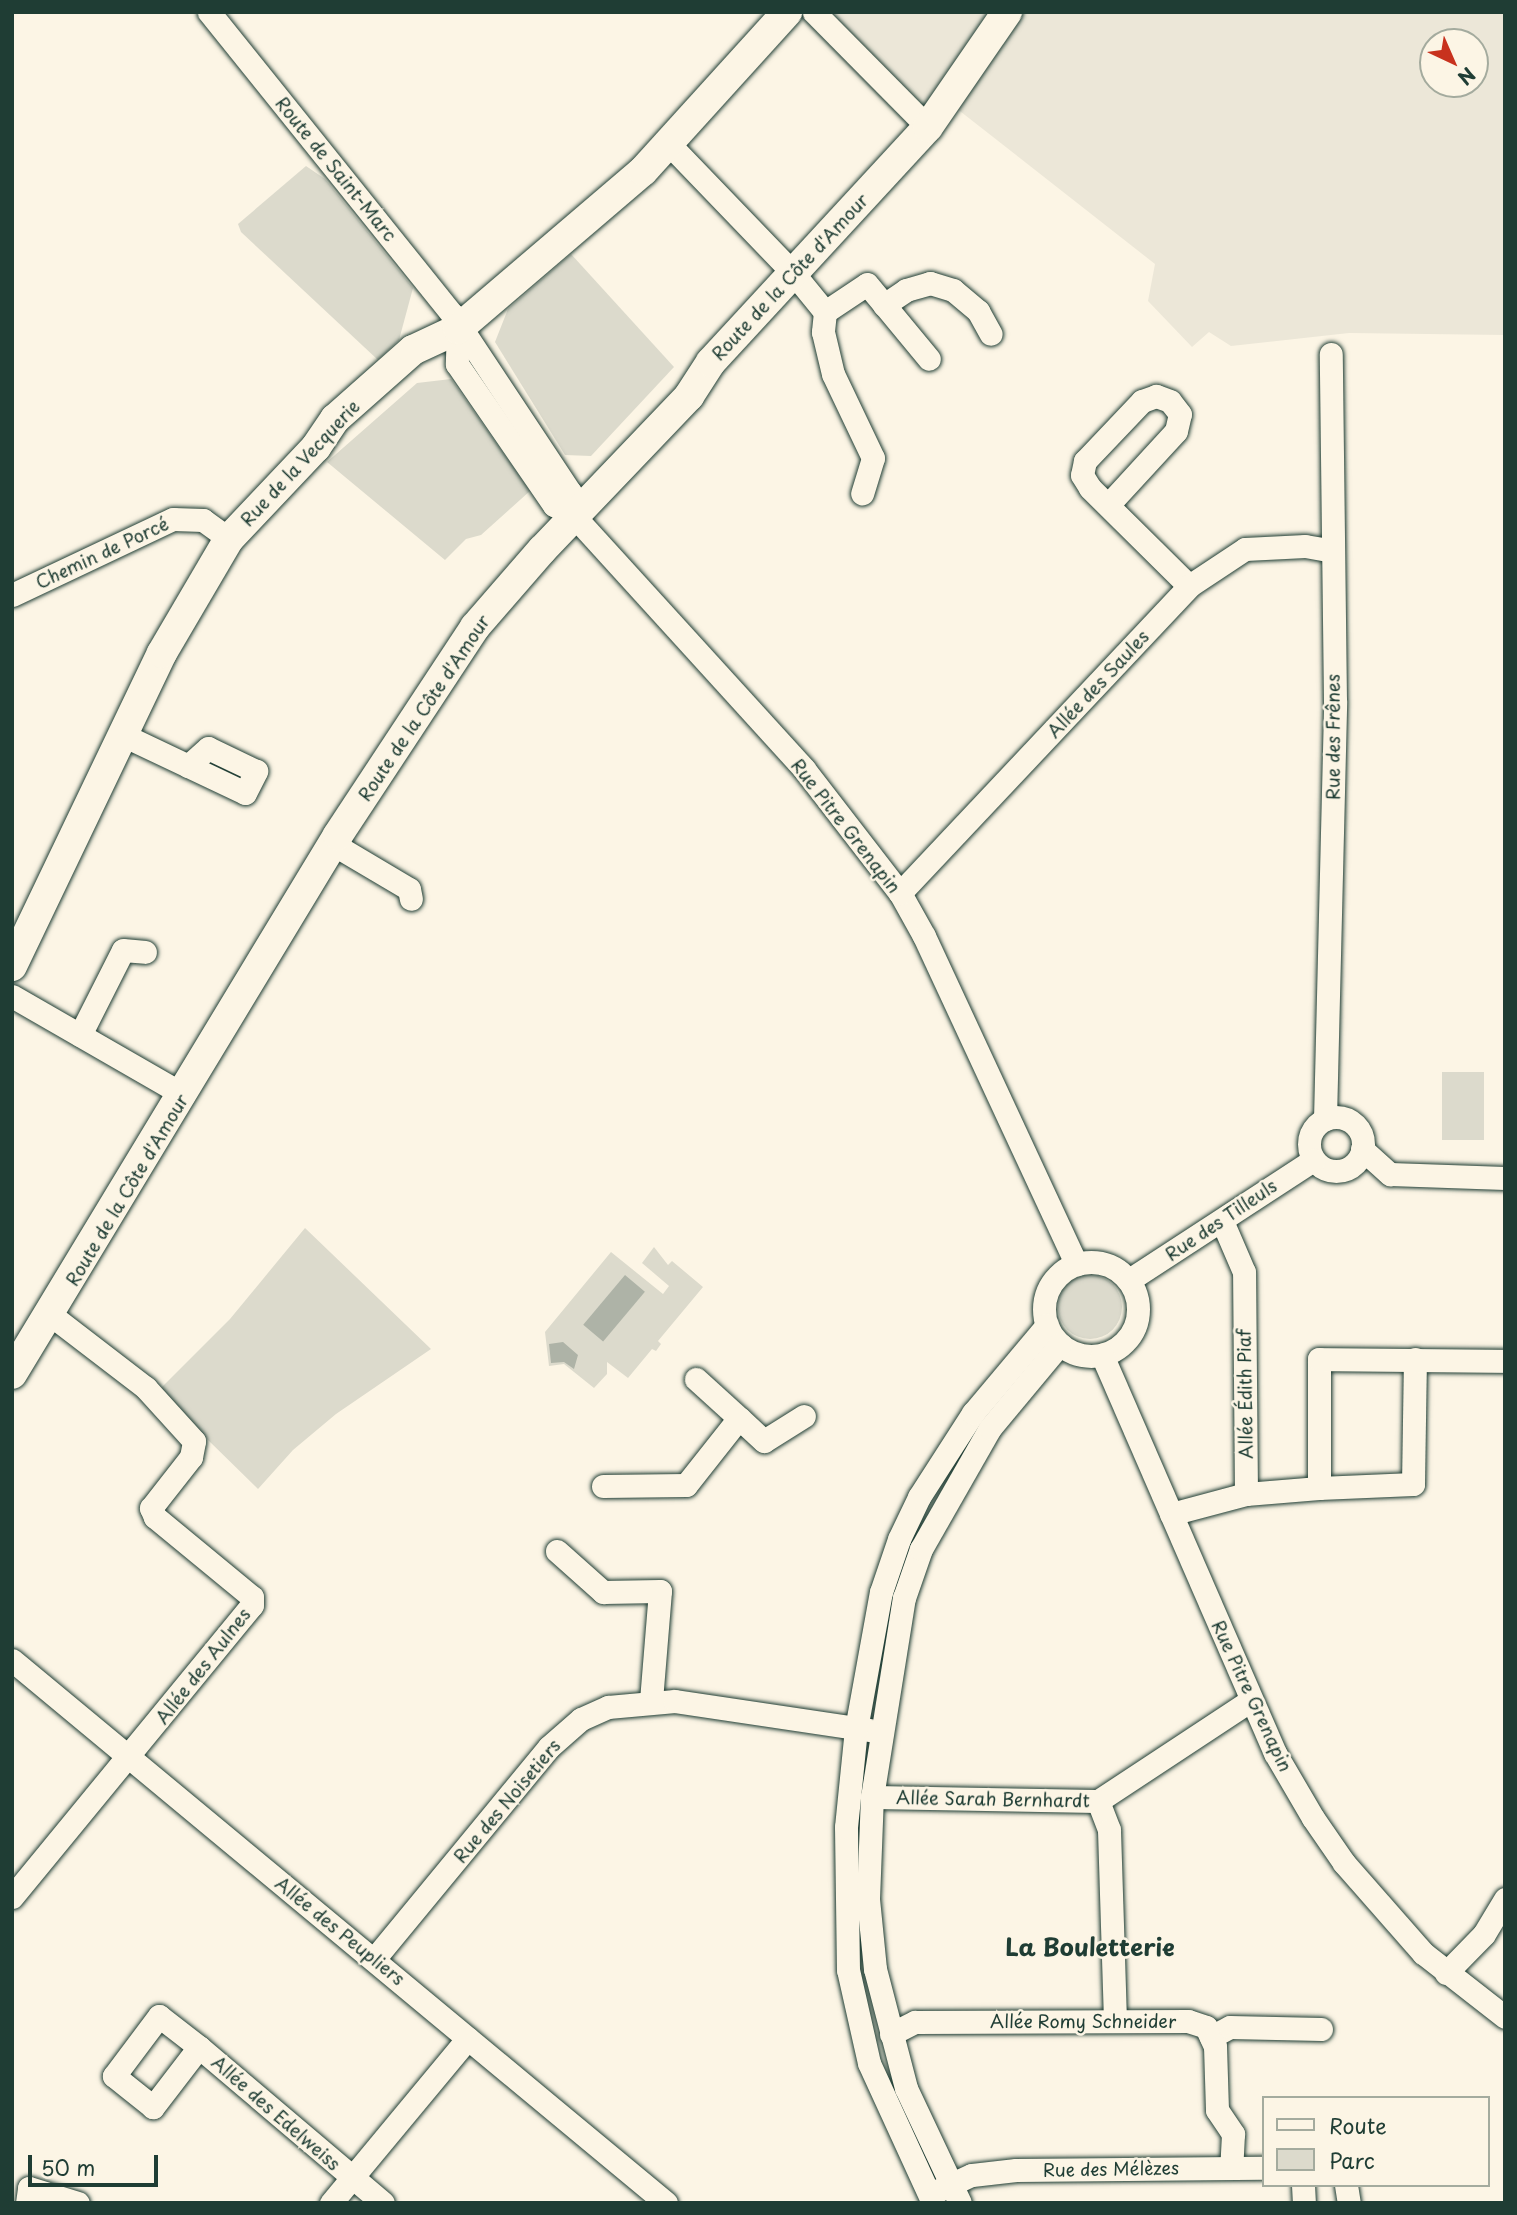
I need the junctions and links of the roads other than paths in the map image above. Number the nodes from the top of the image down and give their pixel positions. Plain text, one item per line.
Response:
1 (209, 12) edge
2 (787, 12) edge
3 (814, 12) edge
4 (1007, 12) edge
5 (928, 127) junction
6 (669, 144) junction
7 (794, 274) junction
8 (884, 305) junction
9 (825, 312) junction
10 (458, 329) junction
11 (990, 334) dead end
12 (1331, 354) dead end
13 (929, 359) dead end
14 (862, 493) dead end
15 (1108, 505) junction
16 (573, 516) junction
17 (229, 539) junction
18 (1332, 551) junction
19 (1189, 586) junction
20 (12, 595) edge
21 (123, 735) junction
22 (188, 766) dead end
23 (333, 844) junction
24 (900, 893) junction
25 (411, 899) dead end
26 (145, 952) dead end
27 (12, 966) edge
28 (12, 996) edge
29 (80, 1035) junction
30 (184, 1096) junction
31 (1325, 1119) junction
32 (1362, 1149) junction
33 (1312, 1160) junction
34 (1505, 1178) edge
35 (1222, 1221) junction
36 (1076, 1264) junction
37 (1129, 1280) junction
38 (51, 1315) junction
39 (1046, 1325) junction
40 (1060, 1344) junction
41 (1102, 1354) junction
42 (1415, 1359) junction
43 (1505, 1361) edge
44 (12, 1374) edge
45 (696, 1379) dead end
46 (804, 1416) dead end
47 (738, 1418) junction
48 (603, 1486) dead end
49 (1319, 1488) junction
50 (1246, 1494) junction
51 (1171, 1514) junction
52 (556, 1551) dead end
53 (12, 1660) edge
54 (1251, 1700) junction
55 (651, 1701) junction
56 (856, 1729) junction
57 (880, 1732) junction
58 (130, 1757) junction
59 (872, 1797) junction
60 (1098, 1801) junction
61 (12, 1897) edge
62 (1505, 1899) edge
63 (375, 1958) junction
64 (1446, 1973) junction
65 (1505, 2017) edge
66 (1115, 2020) junction
67 (1321, 2029) dead end
68 (891, 2034) junction
69 (1211, 2037) junction
70 (468, 2038) junction
71 (199, 2047) dead end
72 (1231, 2168) junction
73 (1262, 2168) edge
74 (352, 2178) junction
75 (956, 2188) edge
76 (926, 2200) edge
77 (27, 2203) edge
78 (78, 2203) edge
79 (331, 2203) edge
80 (383, 2203) edge
81 (666, 2203) edge

1 - 10 street, Route de Saint-Marc
2 - 6 main road, Rue de la Vecquerie
3 - 5 street
4 - 5 main road, Route de la Côte d'Amour
5 - 7 main road, Route de la Côte d'Amour
6 - 7 street
6 - 10 main road, Rue de la Vecquerie
7 - 9 street
7 - 16 main road, Route de la Côte d'Amour
8 - 9 street
8 - 11 street
8 - 13 street
9 - 14 street
10 - 16 street, Rue Pitre Grenapin
10 - 17 main road, Rue de la Vecquerie
12 - 18 street, Rue des Frênes
15 - 15 street
15 - 19 street
16 - 23 main road, Route de la Côte d'Amour
16 - 24 street, Rue Pitre Grenapin
17 - 20 street, Chemin de Porcé
17 - 21 main road, Rue de la Vecquerie
18 - 19 street, Allée des Saules
18 - 31 street, Rue des Frênes
19 - 24 street, Allée des Saules
21 - 22 street
21 - 27 main road, Rue de la Vecquerie
23 - 25 street
23 - 30 main road, Route de la Côte d'Amour
24 - 36 street, Rue Pitre Grenapin
26 - 29 street
28 - 29 street
29 - 30 street
30 - 38 main road, Route de la Côte d'Amour
31 - 32 street
31 - 33 street
32 - 33 street
32 - 34 street
33 - 35 street, Rue des Tilleuls
35 - 37 street, Rue des Tilleuls
35 - 50 street, Allée Édith Piaf
36 - 37 street
36 - 39 street
37 - 41 street
38 - 44 main road, Route de la Côte d'Amour
38 - 58 street, Allée des Aulnes
39 - 40 street
39 - 56 street
40 - 41 street
40 - 57 street
41 - 51 street, Rue Pitre Grenapin
42 - 43 street
42 - 49 street
42 - 49 street
45 - 47 street
46 - 47 street
47 - 48 street
49 - 50 street
50 - 51 street
51 - 54 street, Rue Pitre Grenapin
52 - 55 street
53 - 58 street, Allée des Peupliers
54 - 60 street, Allée Sarah Bernhardt
54 - 64 street, Rue Pitre Grenapin
55 - 56 street, Rue des Noisetiers
55 - 63 street, Rue des Noisetiers
56 - 57 street, Rue des Noisetiers
56 - 76 street
57 - 59 street
58 - 61 street
58 - 63 street, Allée des Peupliers
59 - 60 street, Allée Sarah Bernhardt
59 - 68 street
60 - 66 street
62 - 64 street
63 - 70 street, Allée des Peupliers
64 - 65 street, Rue Pitre Grenapin
66 - 68 street, Allée Romy Schneider
66 - 69 street, Allée Romy Schneider
67 - 69 street
68 - 75 street
69 - 72 street
70 - 74 street
70 - 81 street, Allée des Peupliers
71 - 74 street, Allée des Edelweiss
72 - 73 street, Rue des Mélèzes
72 - 75 street, Rue des Mélèzes
74 - 79 street
74 - 80 street, Allée des Edelweiss
75 - 76 street
77 - 78 street

